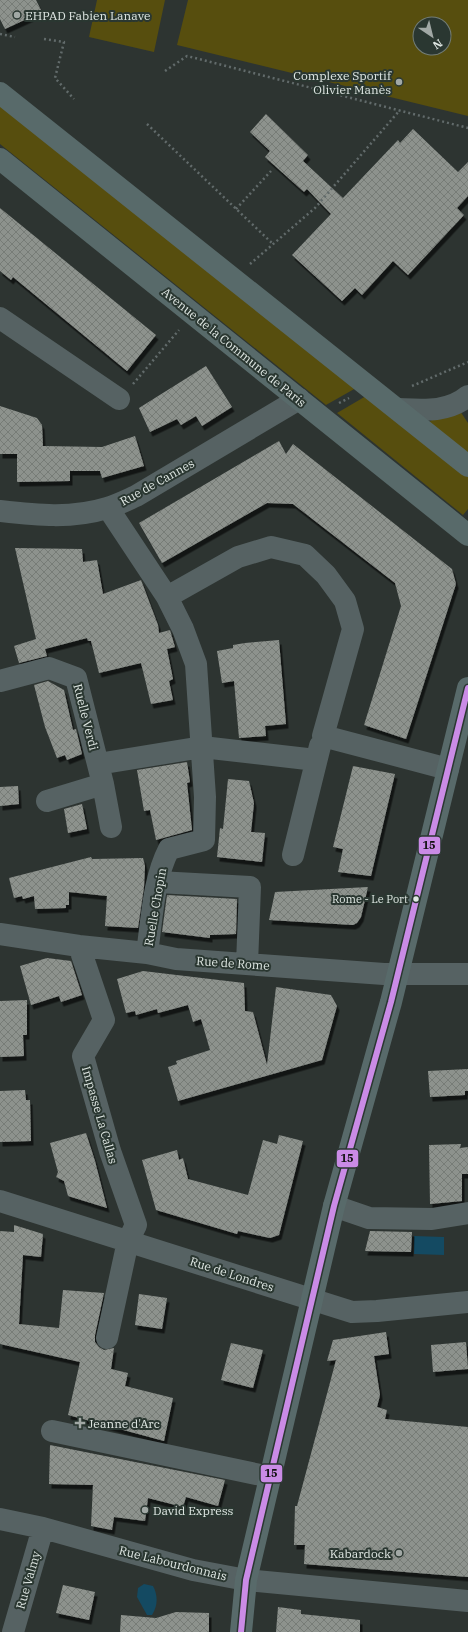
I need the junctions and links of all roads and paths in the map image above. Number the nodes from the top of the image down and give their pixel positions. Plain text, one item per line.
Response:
1 (0, 34) edge
2 (15, 37) dead end
3 (44, 39) dead end
4 (165, 71) dead end
5 (0, 93) edge
6 (74, 99) dead end
7 (400, 110) junction
8 (147, 124) dead end
9 (468, 128) edge
10 (0, 159) edge
11 (271, 171) dead end
12 (236, 209) junction
13 (273, 244) junction
14 (250, 264) dead end
15 (193, 314) junction
16 (0, 318) edge
17 (468, 362) edge
18 (406, 389) dead end
19 (354, 395) dead end
20 (468, 396) edge
21 (119, 399) joint
22 (299, 399) junction
23 (336, 405) dead end
24 (398, 409) junction
25 (468, 466) edge
26 (108, 508) junction
27 (0, 511) edge
28 (468, 535) edge
29 (167, 597) junction
30 (0, 681) edge
31 (468, 689) edge
32 (323, 736) junction
33 (202, 747) junction
34 (316, 760) junction
35 (448, 769) junction
36 (101, 774) junction
37 (47, 801) dead end
38 (111, 827) dead end
39 (293, 855) dead end
40 (158, 882) junction
41 (0, 934) edge
42 (79, 946) junction
43 (147, 953) junction
44 (247, 964) junction
45 (397, 974) junction
46 (468, 974) edge
47 (0, 1201) edge
48 (334, 1206) junction
49 (468, 1213) edge
50 (128, 1241) junction
51 (312, 1300) junction
52 (468, 1302) edge
53 (107, 1338) dead end
54 (52, 1431) dead end
55 (270, 1477) junction
56 (0, 1519) edge
57 (43, 1528) junction
58 (246, 1580) junction
59 (468, 1601) edge
60 (13, 1632) edge
61 (241, 1632) edge

1 - 2 path
3 - 6 path
4 - 7 path
5 - 24 main road
7 - 9 path
7 - 13 path
8 - 12 path
10 - 15 main road, Avenue de la Commune de Paris
11 - 12 path
12 - 13 path
13 - 14 path
15 - 21 path
15 - 22 main road, Avenue de la Commune de Paris
16 - 21 street
17 - 18 path
19 - 23 path
20 - 24 street
22 - 26 street, Rue de Cannes
22 - 28 main road, Avenue de la Commune de Paris
24 - 25 main road
26 - 27 street, Rue de Cannes
26 - 29 street
29 - 32 street
29 - 33 street
30 - 36 street, Ruelle Verdi
31 - 35 main road
32 - 34 street
32 - 35 street
33 - 34 street, Ruelle Verdi
33 - 36 street, Ruelle Verdi
33 - 40 street, Ruelle Chopin
34 - 39 street
35 - 45 main road
36 - 37 street
36 - 38 street, Ruelle Verdi
40 - 43 street, Ruelle Chopin
40 - 44 street
41 - 42 street, Rue de Rome
42 - 43 street, Rue de Rome
42 - 50 street, Impasse La Callas
43 - 44 street, Rue de Rome
44 - 45 street, Rue de Rome
45 - 46 street, Rue de Rome
45 - 48 main road
47 - 50 street, Rue de Londres
48 - 49 street
48 - 51 main road
50 - 51 street, Rue de Londres
50 - 53 street, Impasse La Callas
51 - 52 street, Rue de Londres
51 - 55 main road
54 - 55 street
55 - 58 main road
56 - 57 street, Rue Labourdonnais
57 - 58 street, Rue Labourdonnais
57 - 60 street, Rue Valmy
58 - 59 street, Rue Labourdonnais
58 - 61 main road

